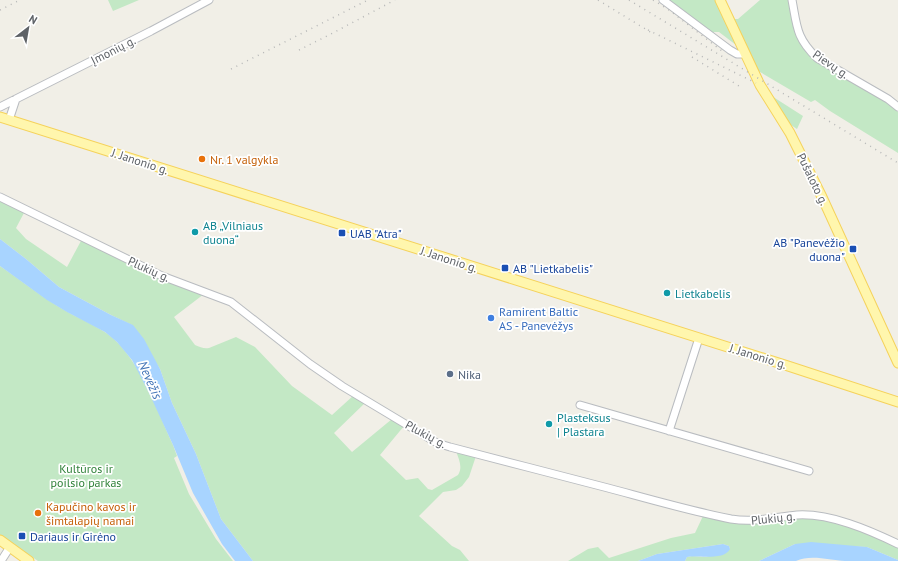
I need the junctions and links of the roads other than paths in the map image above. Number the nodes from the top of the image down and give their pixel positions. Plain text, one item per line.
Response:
1 (209, 0) edge
2 (663, 0) edge
3 (720, 0) edge
4 (792, 0) edge
5 (745, 54) junction
6 (16, 99) junction
7 (0, 107) edge
8 (898, 107) edge
9 (4, 118) edge
10 (0, 197) edge
11 (698, 338) junction
12 (898, 363) edge
13 (898, 402) edge
14 (580, 405) dead end
15 (669, 431) junction
16 (810, 471) dead end
17 (0, 540) edge
18 (898, 544) edge
19 (10, 547) junction
20 (1, 561) edge
21 (29, 561) edge

1 - 6 street, Įmonių g.
2 - 5 street
3 - 5 main road, Pušaloto g.
4 - 8 street, Pievų g.
5 - 12 main road, Pušaloto g.
6 - 7 street, Įmonių g.
6 - 9 street
9 - 11 main road, J. Janonio g.
10 - 18 street, Plukių g.
11 - 13 main road, J. Janonio g.
11 - 15 street
14 - 15 street
15 - 16 street
17 - 19 main road
19 - 20 street
19 - 21 main road

